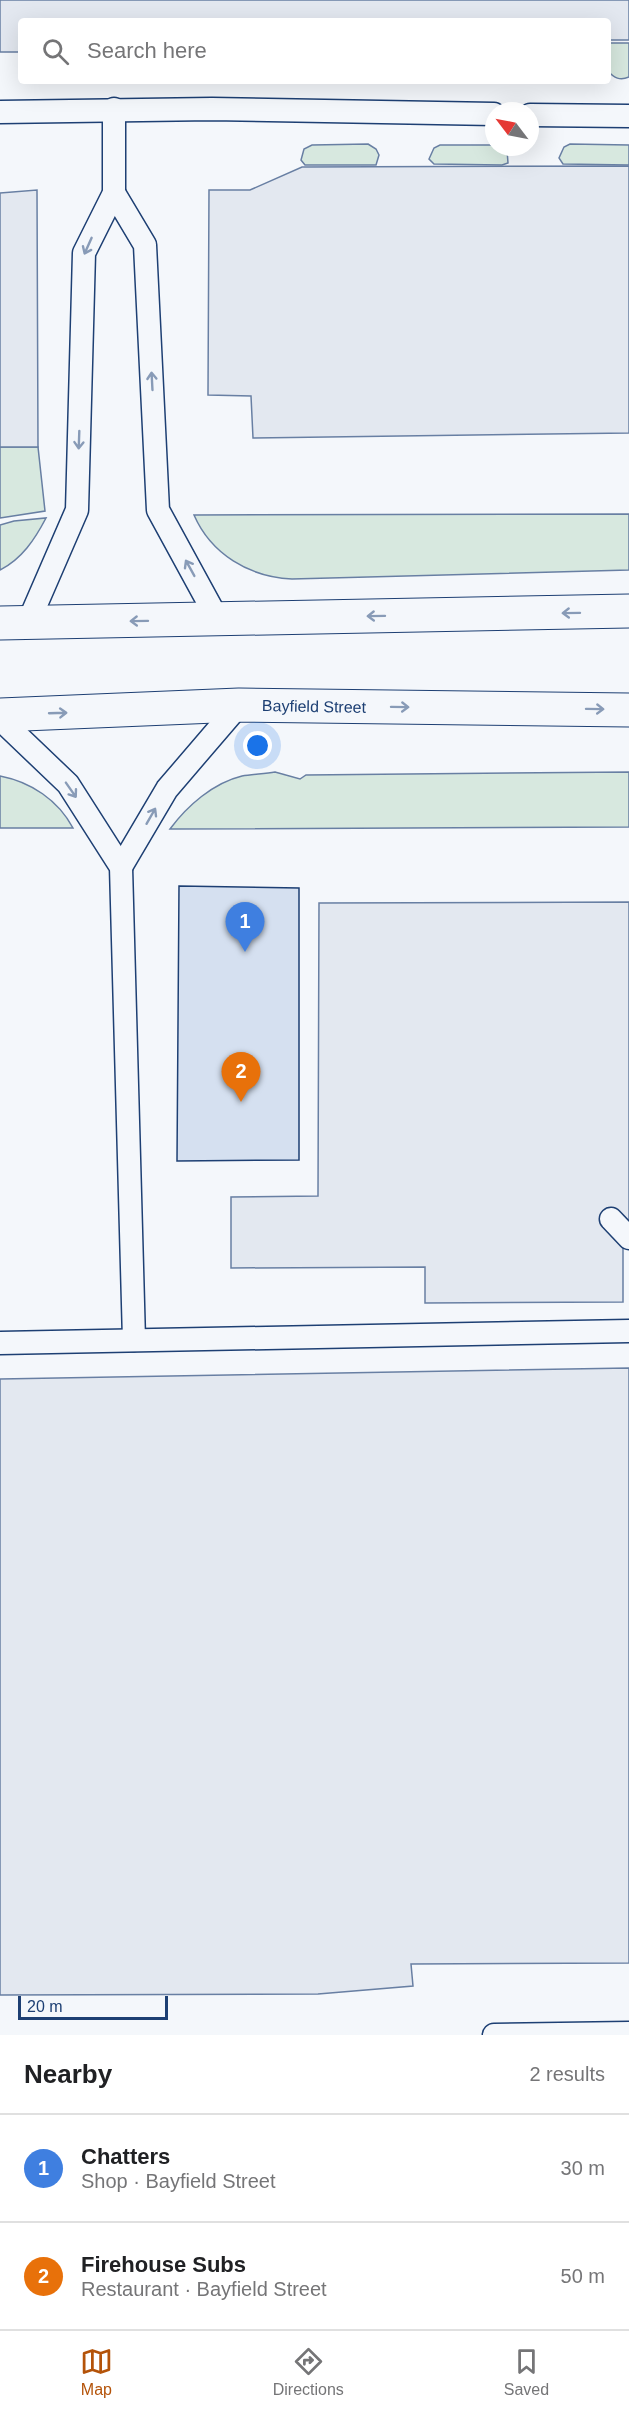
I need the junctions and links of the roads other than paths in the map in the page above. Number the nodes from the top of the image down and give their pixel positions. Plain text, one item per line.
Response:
1 (114, 109) junction
2 (0, 112) edge
3 (485, 114) edge
4 (539, 115) edge
5 (629, 116) edge
6 (114, 193) junction
7 (629, 611) edge
8 (218, 620) junction
9 (14, 623) edge
10 (239, 705) junction
11 (629, 710) edge
12 (0, 717) edge
13 (121, 867) junction
14 (620, 1218) edge
15 (629, 1238) edge
16 (629, 1331) edge
17 (134, 1340) junction
18 (0, 1343) edge
19 (629, 2033) edge
20 (494, 2035) edge

1 - 2 lane
1 - 3 lane
1 - 6 lane
4 - 5 lane
8 -> 6 lane
6 -> 9 lane
7 -> 8 main road
8 -> 9 main road
10 -> 11 main road, Bayfield Street
12 -> 10 main road, Bayfield Street
13 -> 10 lane
12 -> 13 lane
13 - 17 lane
14 - 15 lane
16 - 17 lane
17 - 18 lane
19 - 20 lane

